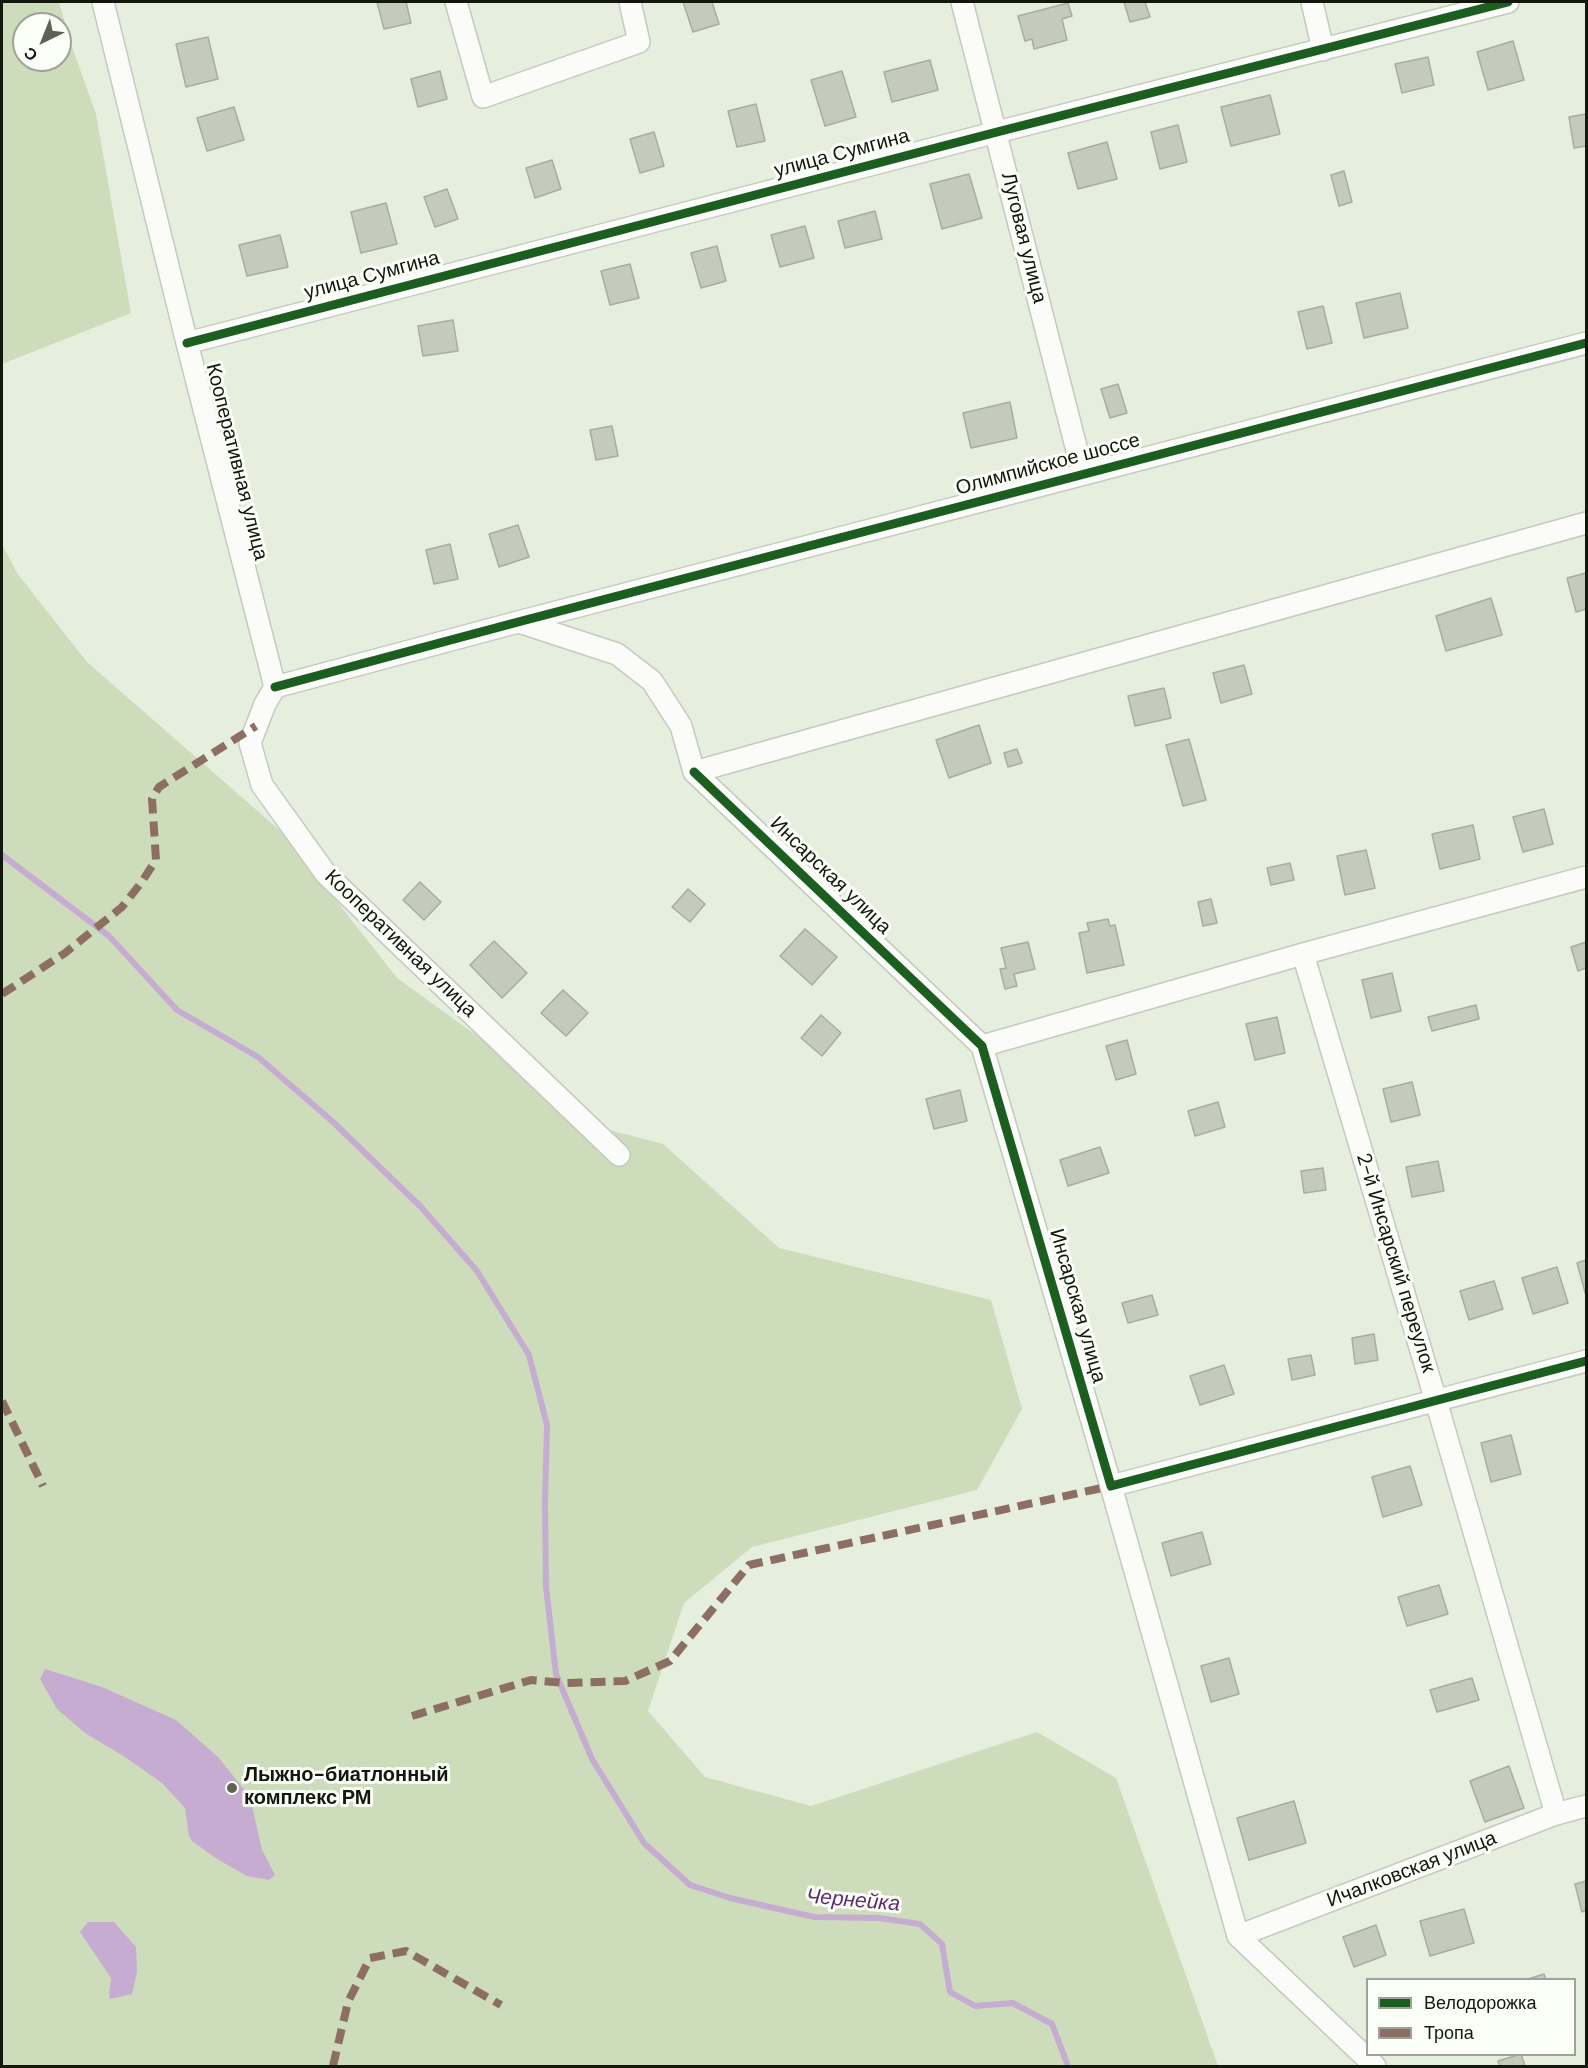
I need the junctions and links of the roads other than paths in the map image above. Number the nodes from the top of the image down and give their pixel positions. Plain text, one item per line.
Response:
1 (103, 2) edge
2 (456, 2) edge
3 (630, 2) edge
4 (962, 2) edge
5 (1312, 2) edge
6 (1508, 2) edge
7 (1323, 50) junction
8 (997, 132) junction
9 (187, 343) junction
10 (1587, 343) edge
11 (1083, 474) junction
12 (1587, 523) edge
13 (518, 622) junction
14 (275, 687) junction
15 (694, 772) junction
16 (1587, 877) edge
17 (1303, 954) junction
18 (982, 1046) junction
19 (619, 1155) dead end
20 (1587, 1361) edge
21 (1436, 1401) junction
22 (1111, 1486) junction
23 (1587, 1806) edge
24 (1556, 1814) junction
25 (1238, 1936) junction
26 (1375, 2067) edge

1 - 9 street, Кооперативная улица
2 - 3 street
4 - 8 street, Луговая улица
5 - 7 street
6 - 7 street, улица Сумгина
7 - 8 street, улица Сумгина
8 - 9 street, улица Сумгина
8 - 11 street, Луговая улица
9 - 14 street, Кооперативная улица
10 - 11 street, Олимпийское шоссе
11 - 13 street, Олимпийское шоссе
12 - 15 street
13 - 14 street, Олимпийское шоссе
13 - 15 street
14 - 19 street, Кооперативная улица
15 - 18 street, Инсарская улица
16 - 17 street
17 - 18 street
17 - 21 street, 2-й Инсарский переулок
18 - 22 street, Инсарская улица
20 - 21 street
21 - 22 street
21 - 24 street, 2-й Инсарский переулок
22 - 25 street, Инсарская улица
23 - 24 street, Ичалковская улица
24 - 25 street, Ичалковская улица
25 - 26 street

